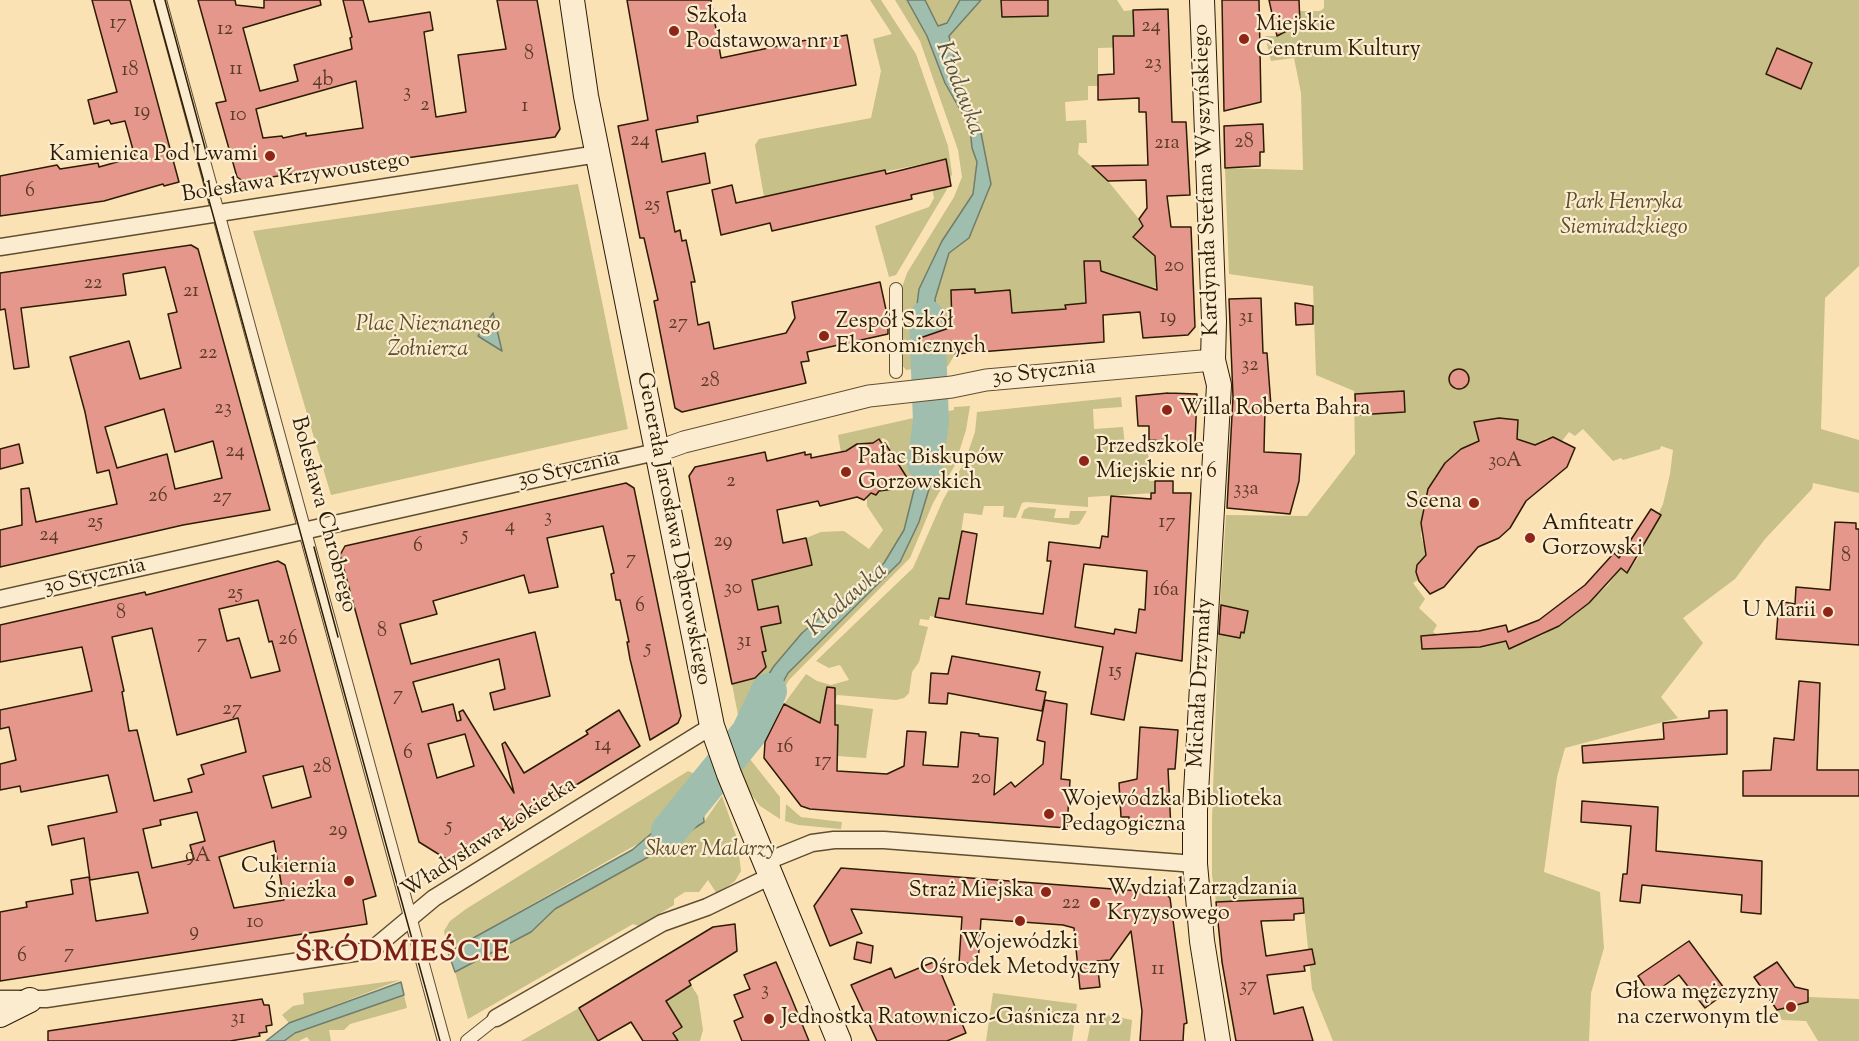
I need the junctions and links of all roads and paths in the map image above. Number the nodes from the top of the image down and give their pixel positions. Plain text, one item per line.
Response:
1 (160, 0) edge
2 (572, 0) edge
3 (1202, 0) edge
4 (598, 154) junction
5 (217, 214) junction
6 (0, 247) edge
7 (896, 289) dead end
8 (1213, 360) junction
9 (896, 372) dead end
10 (656, 452) junction
11 (305, 531) junction
12 (0, 599) edge
13 (714, 731) junction
14 (1195, 864) junction
15 (768, 869) junction
16 (410, 917) junction
17 (0, 999) edge
18 (30, 1000) junction
19 (0, 1015) edge
20 (496, 1018) joint
21 (840, 1040) edge
22 (444, 1041) edge
23 (467, 1041) edge
24 (1218, 1041) edge

1 - 5 street, Bolesława Chrobrego
2 - 4 main road, Generała Jarosława Dąbrowskiego
3 - 8 main road, Kardynała Stefana Wyszyńskiego
4 - 5 street, Bolesława Krzywoustego
4 - 10 main road, Generała Jarosława Dąbrowskiego
5 - 6 street, Bolesława Krzywoustego
5 - 11 street, Bolesława Chrobrego
7 - 9 street
8 - 10 street, 30 Stycznia
8 - 14 main road, Michała Drzymały
10 - 11 street, 30 Stycznia
10 - 13 main road, Generała Jarosława Dąbrowskiego
11 - 12 street, 30 Stycznia
11 - 16 street, Bolesława Chrobrego
13 - 15 main road, Generała Jarosława Dąbrowskiego
13 - 16 street, Władysława Łokietka
14 - 15 street
14 - 24 main road, Michała Drzymały
15 - 20 street
15 - 21 main road, Generała Jarosława Dąbrowskiego
16 - 18 street, Władysława Łokietka
16 - 22 street, Bolesława Chrobrego
17 - 18 street, Władysława Łokietka
18 - 19 main road
20 - 23 street

